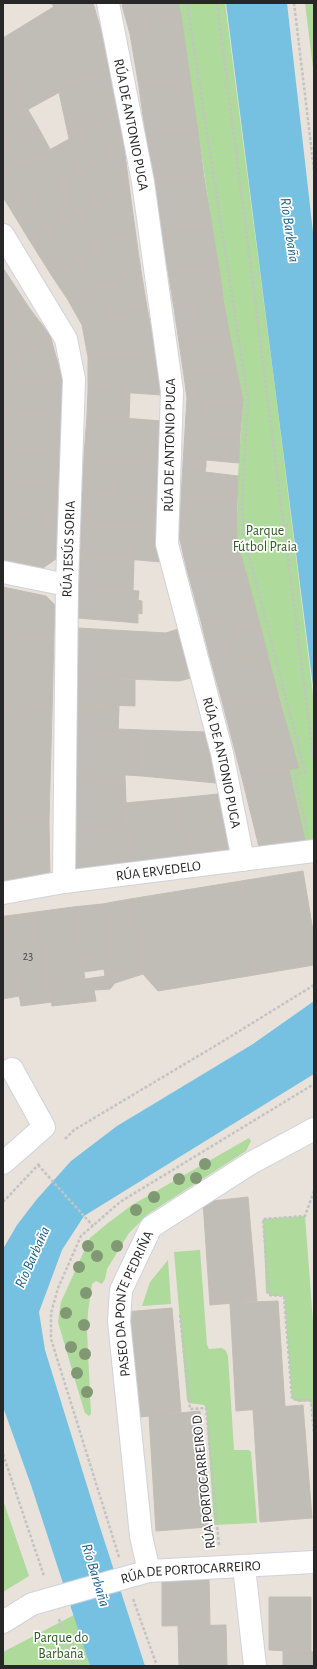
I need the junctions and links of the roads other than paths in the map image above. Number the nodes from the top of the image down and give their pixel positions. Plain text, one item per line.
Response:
1 (108, 3) edge
2 (3, 235) edge
3 (3, 572) edge
4 (67, 585) junction
5 (313, 851) edge
6 (243, 860) junction
7 (64, 882) junction
8 (3, 893) edge
9 (12, 1069) dead end
10 (314, 1129) edge
11 (3, 1163) edge
12 (314, 1562) edge
13 (244, 1567) junction
14 (149, 1571) junction
15 (3, 1622) edge
16 (255, 1666) edge

1 - 6 street, RÚA DE ANTONIO PUGA
2 - 4 street, RÚA JESÚS SORIA
3 - 4 street
4 - 7 street, RÚA JESÚS SORIA
5 - 6 street, RÚA ERVEDELO
6 - 7 street, RÚA ERVEDELO
7 - 8 street, RÚA ERVEDELO
9 - 11 street
10 - 14 street, PASEO DA PONTE PEDRIÑA
12 - 13 street, RÚA DE PORTOCARREIRO
13 - 14 street, RÚA DE PORTOCARREIRO
13 - 16 street
14 - 15 street, RÚA DE PORTOCARREIRO

